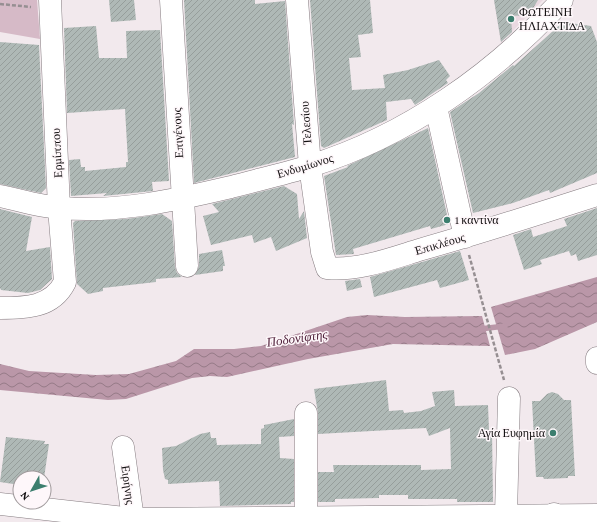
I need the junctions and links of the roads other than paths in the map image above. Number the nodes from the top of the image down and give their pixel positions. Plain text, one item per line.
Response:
1 (171, 0) edge
2 (297, 0) edge
3 (562, 0) edge
4 (50, 4) edge
5 (436, 107) junction
6 (310, 166) junction
7 (597, 195) edge
8 (0, 196) edge
9 (182, 198) junction
10 (59, 208) junction
11 (465, 237) junction
12 (187, 266) dead end
13 (327, 268) joint
14 (0, 308) edge
15 (597, 358) edge
16 (597, 363) edge
17 (509, 398) dead end
18 (306, 413) dead end
19 (123, 447) dead end
20 (0, 504) edge
21 (506, 515) junction
22 (597, 515) edge
23 (306, 517) junction
24 (554, 518) edge
25 (133, 520) edge

1 - 9 street, Επιγένους
2 - 6 street, Τελεσίου
3 - 5 street, Ενδυμίωνος
4 - 10 street, Ερμίππου
5 - 6 street, Ενδυμίωνος
5 - 11 street
6 - 9 street, Ενδυμίωνος
6 - 13 street, Τελεσίου
7 - 11 street, Επικλέους
8 - 10 street, Ενδυμίωνος
9 - 10 street, Ενδυμίωνος
9 - 12 street, Επιγένους
10 - 14 street, Ερμίππου
11 - 13 street, Επικλέους
15 - 16 street
17 - 21 street
18 - 23 street
19 - 25 street, Ειρήνης
20 - 25 street
21 - 23 street
21 - 24 street
22 - 24 street
23 - 25 street

